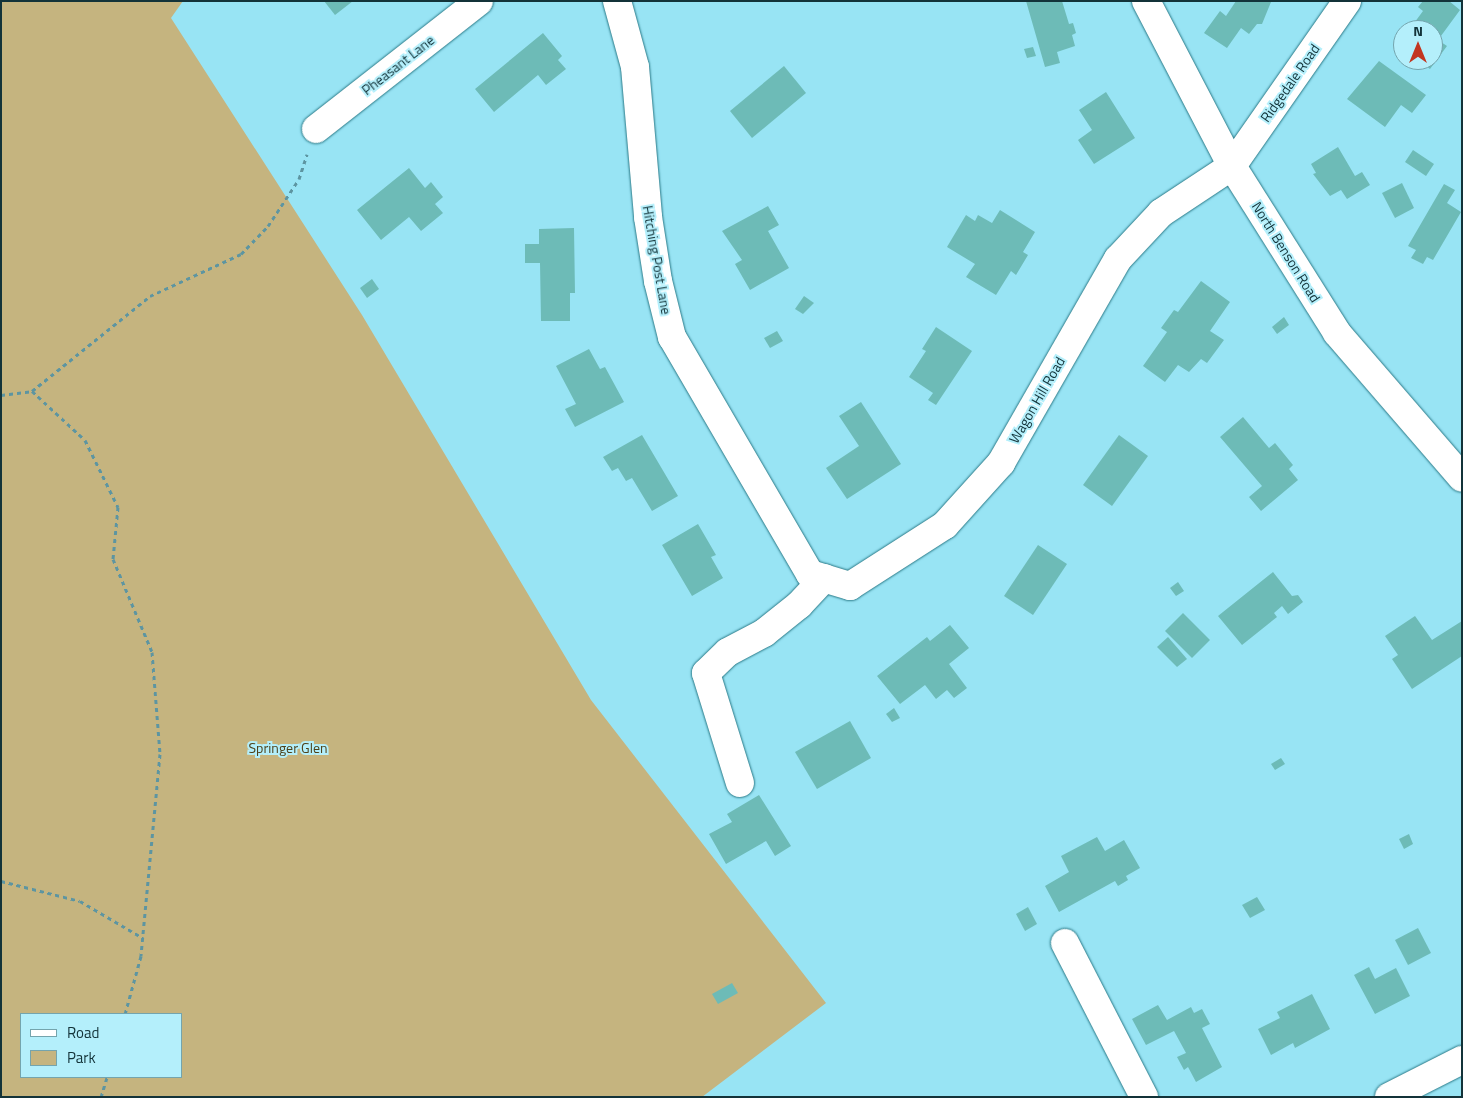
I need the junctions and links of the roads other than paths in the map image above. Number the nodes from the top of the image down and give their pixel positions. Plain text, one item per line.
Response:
1 (479, 1) edge
2 (617, 1) edge
3 (1146, 1) edge
4 (1347, 1) edge
5 (316, 129) road end
6 (1232, 166) junction
7 (1462, 478) edge
8 (817, 576) junction
9 (740, 784) dead end
10 (1065, 943) dead end
11 (1462, 1060) edge
12 (1144, 1097) edge
13 (1389, 1097) edge

1 - 5 street, Pheasant Lane
2 - 8 street, Hitching Post Lane
3 - 6 street, North Benson Road
4 - 6 street, Ridgedale Road
6 - 7 street, North Benson Road
6 - 8 street, Wagon Hill Road
8 - 9 street
10 - 12 street
11 - 13 street

